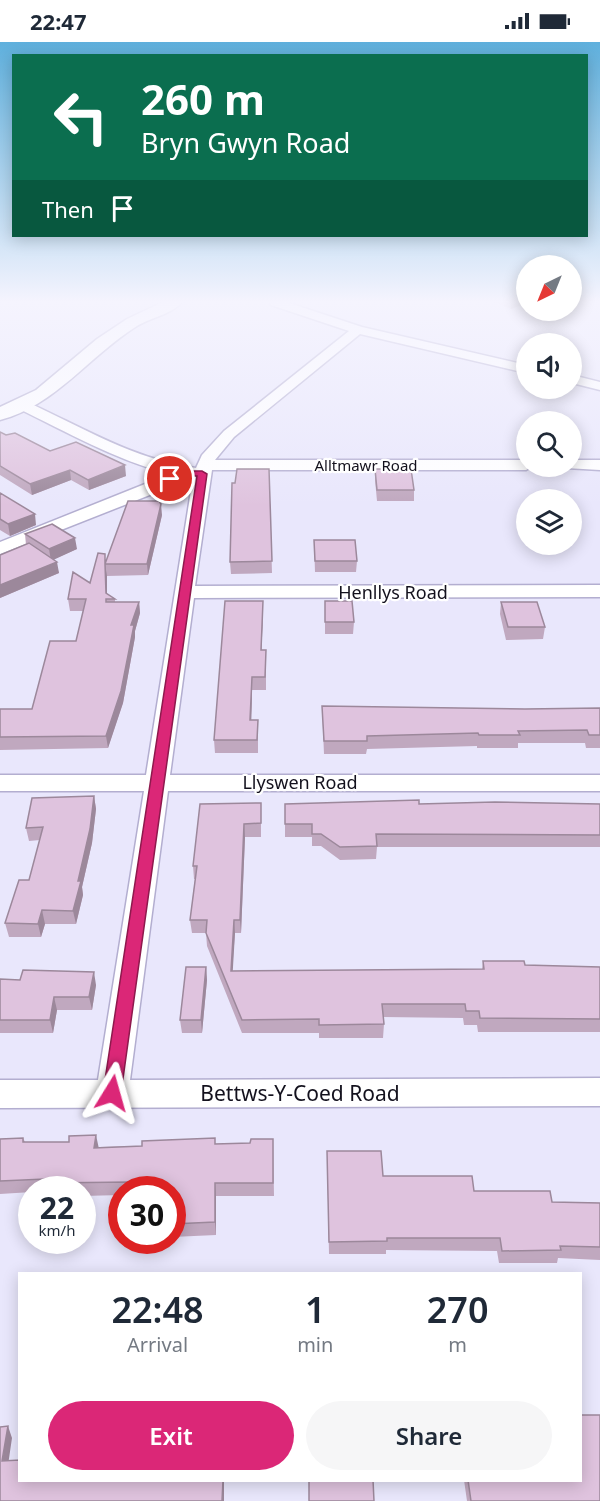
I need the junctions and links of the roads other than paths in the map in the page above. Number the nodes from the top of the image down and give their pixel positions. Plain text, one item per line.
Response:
1 (71, 370) edge
2 (308, 370) edge
3 (582, 382) edge
4 (600, 386) edge
5 (22, 405) junction
6 (0, 414) edge
7 (516, 465) edge
8 (582, 465) edge
9 (600, 465) edge
10 (198, 470) junction
11 (0, 548) edge
12 (600, 591) edge
13 (186, 592) junction
14 (157, 782) junction
15 (0, 783) edge
16 (600, 783) edge
17 (600, 1092) edge
18 (112, 1093) junction
19 (0, 1095) edge

1 - 5 street
2 - 10 street
3 - 4 street
5 - 6 street
5 - 10 street
7 - 10 street, Alltmawr Road
8 - 9 street
10 - 11 street
10 - 13 street
12 - 13 street, Henllys Road
13 - 14 street
14 - 15 street, Llyswen Road
14 - 16 street, Llyswen Road
14 - 18 street
17 - 18 street, Bettws-Y-Coed Road
18 - 19 street, Bettws-Y-Coed Road

